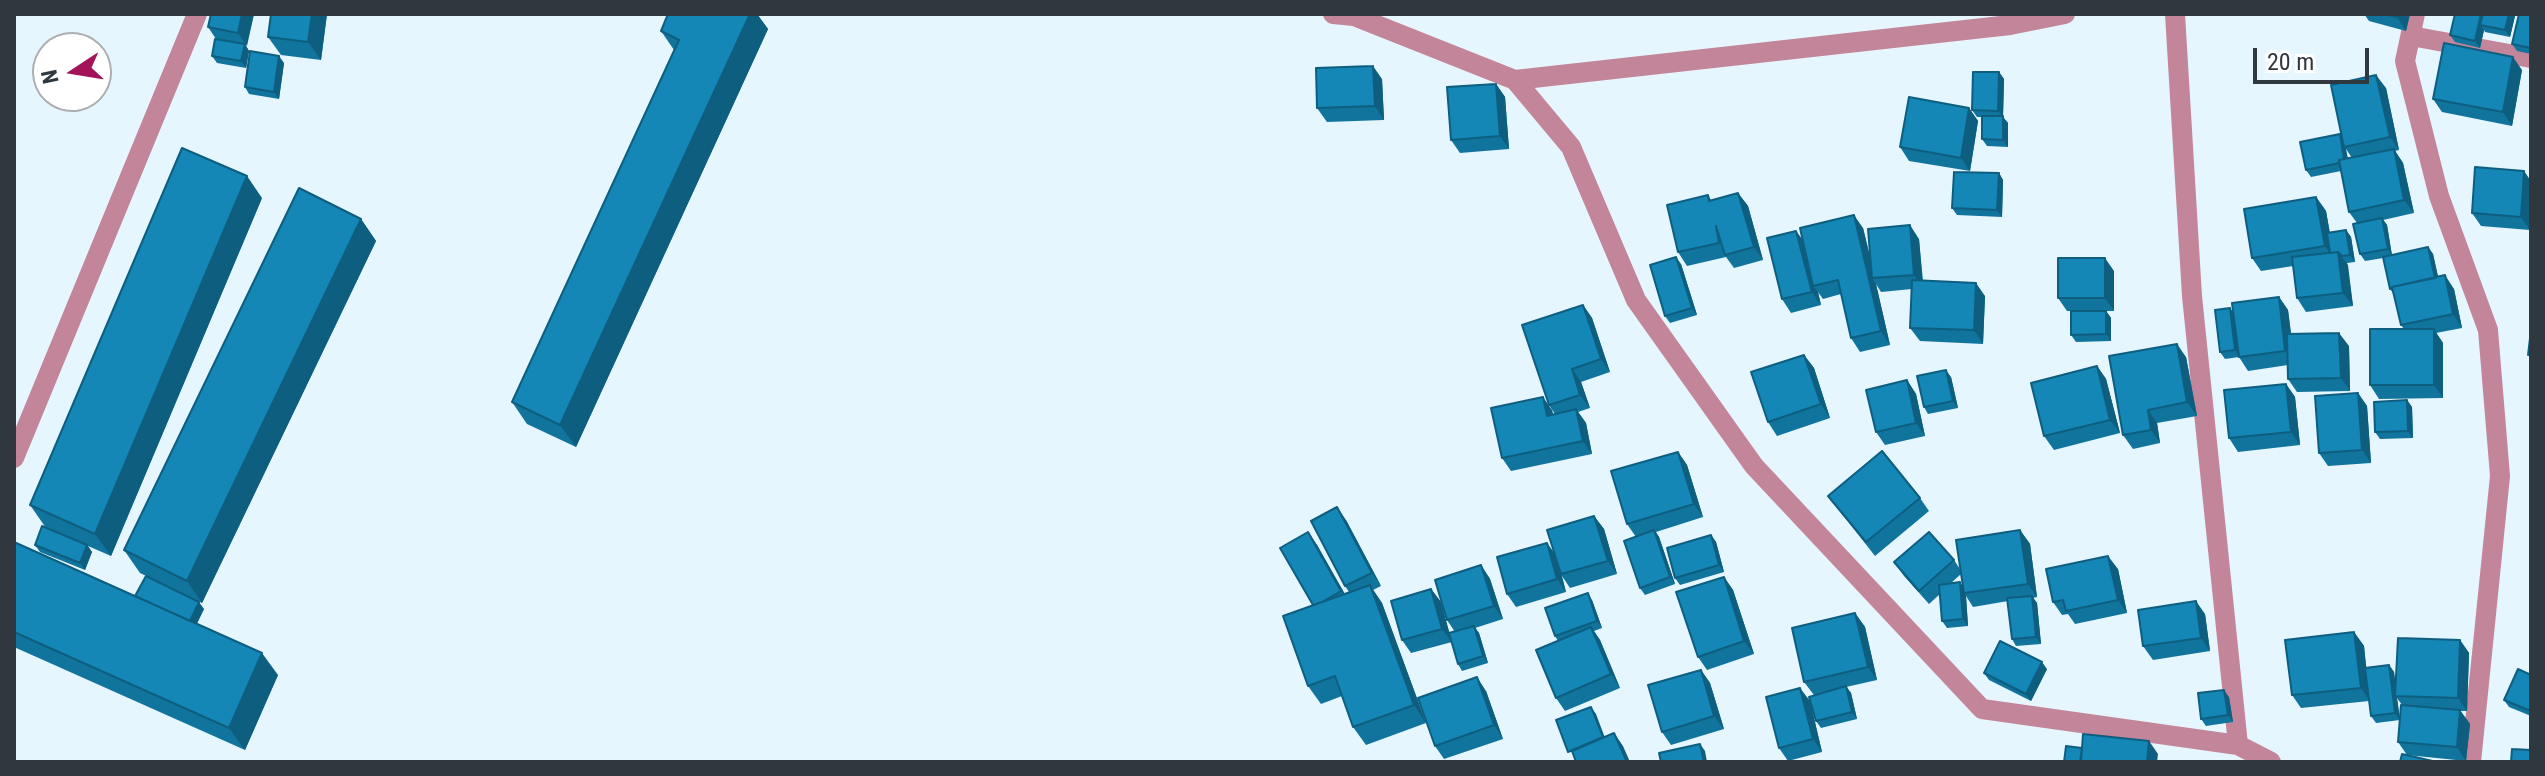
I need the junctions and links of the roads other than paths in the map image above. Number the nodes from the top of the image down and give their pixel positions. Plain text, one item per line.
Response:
1 (197, 14) edge
2 (1333, 14) edge
3 (2065, 14) edge
4 (2175, 14) edge
5 (2415, 14) edge
6 (1354, 15) edge
7 (2009, 20) edge
8 (2411, 36) junction
9 (2531, 58) edge
10 (1515, 80) junction
11 (14, 458) edge
12 (2238, 745) junction
13 (2271, 762) edge
14 (2471, 762) edge

1 - 11 street
2 - 6 street
3 - 7 street
4 - 12 street
5 - 8 street
6 - 10 street
7 - 10 street
8 - 9 street
8 - 14 street
10 - 12 street
12 - 13 street

